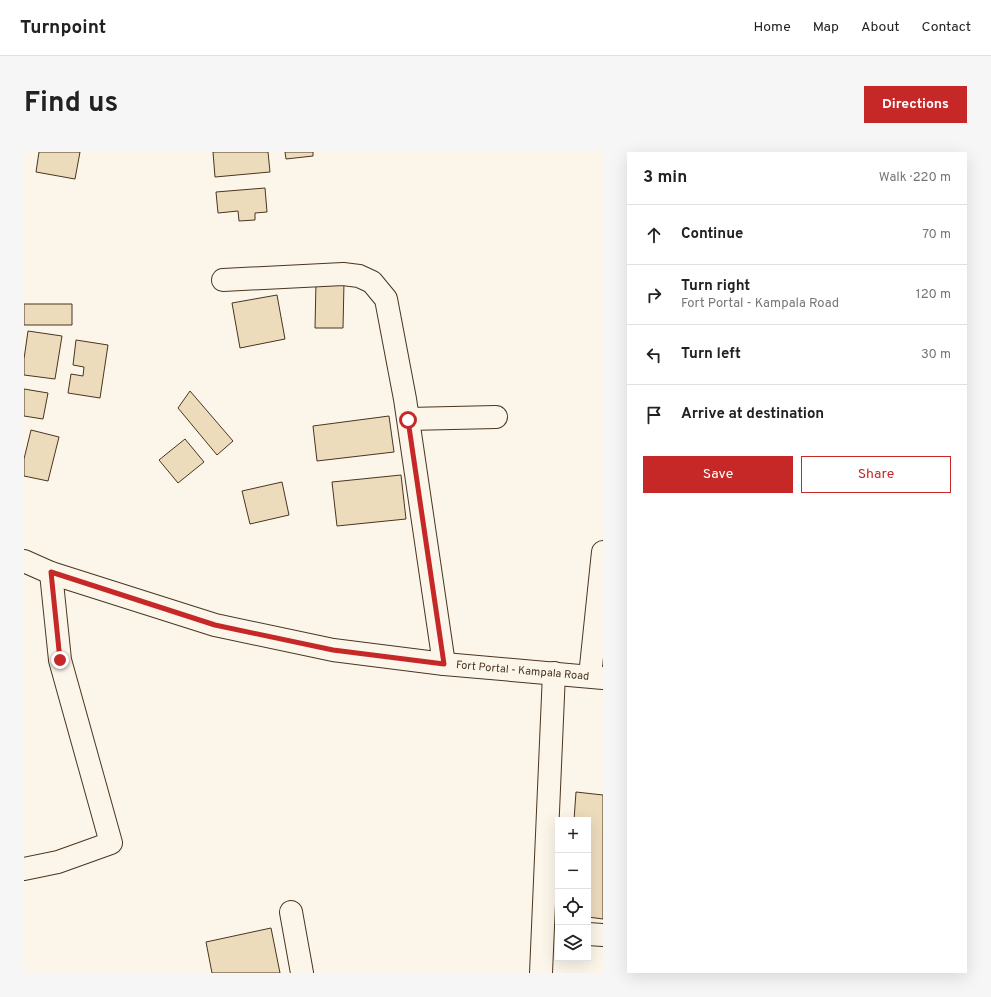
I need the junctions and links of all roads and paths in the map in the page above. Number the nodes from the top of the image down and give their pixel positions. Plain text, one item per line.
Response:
1 (223, 280) dead end
2 (496, 417) dead end
3 (408, 420) junction
4 (603, 552) edge
5 (24, 561) edge
6 (51, 572) junction
7 (444, 664) junction
8 (554, 673) junction
9 (596, 677) edge
10 (24, 869) edge
11 (291, 912) dead end
12 (551, 930) edge
13 (591, 934) edge
14 (603, 935) edge
15 (302, 973) edge
16 (541, 973) edge

1 - 3 street
2 - 3 street
3 - 7 street
4 - 9 street
5 - 6 street, Fort Portal - Kampala Road
6 - 7 street, Fort Portal - Kampala Road
6 - 10 street
7 - 8 street, Fort Portal - Kampala Road
8 - 9 street, Fort Portal - Kampala Road
8 - 12 street
11 - 15 street
12 - 16 street
13 - 14 street

